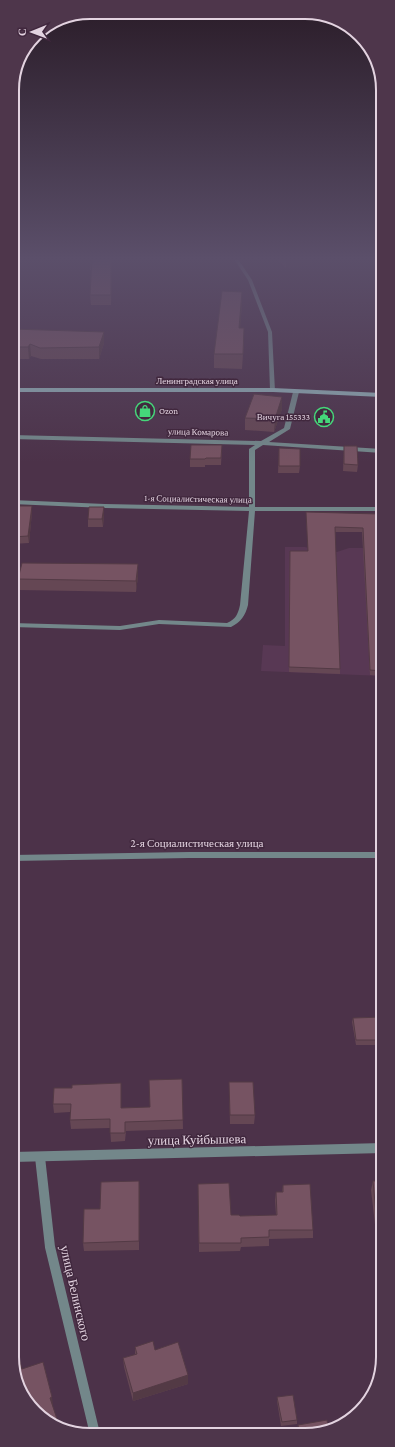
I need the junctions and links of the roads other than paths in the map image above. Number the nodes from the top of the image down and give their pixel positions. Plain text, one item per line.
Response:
1 (268, 327) edge
2 (19, 390) edge
3 (273, 390) junction
4 (296, 392) junction
5 (376, 395) edge
6 (19, 437) edge
7 (260, 443) junction
8 (376, 451) edge
9 (19, 502) edge
10 (252, 509) junction
11 (376, 509) edge
12 (19, 625) edge
13 (376, 855) edge
14 (19, 858) edge
15 (376, 1148) edge
16 (40, 1157) junction
17 (19, 1158) edge
18 (93, 1428) edge

1 - 3 street
2 - 3 main road, Ленинградская улица
3 - 4 main road, Ленинградская улица
4 - 5 main road, Ленинградская улица
4 - 7 street
6 - 7 street, улица Комарова
7 - 8 street, улица Комарова
7 - 10 street
9 - 10 street, 1-я Социалистическая улица
10 - 11 street, 1-я Социалистическая улица
10 - 12 street
13 - 14 street, 2-я Социалистическая улица
15 - 16 street, улица Куйбышева
16 - 17 street, улица Куйбышева
16 - 18 lane, улица Белинского

